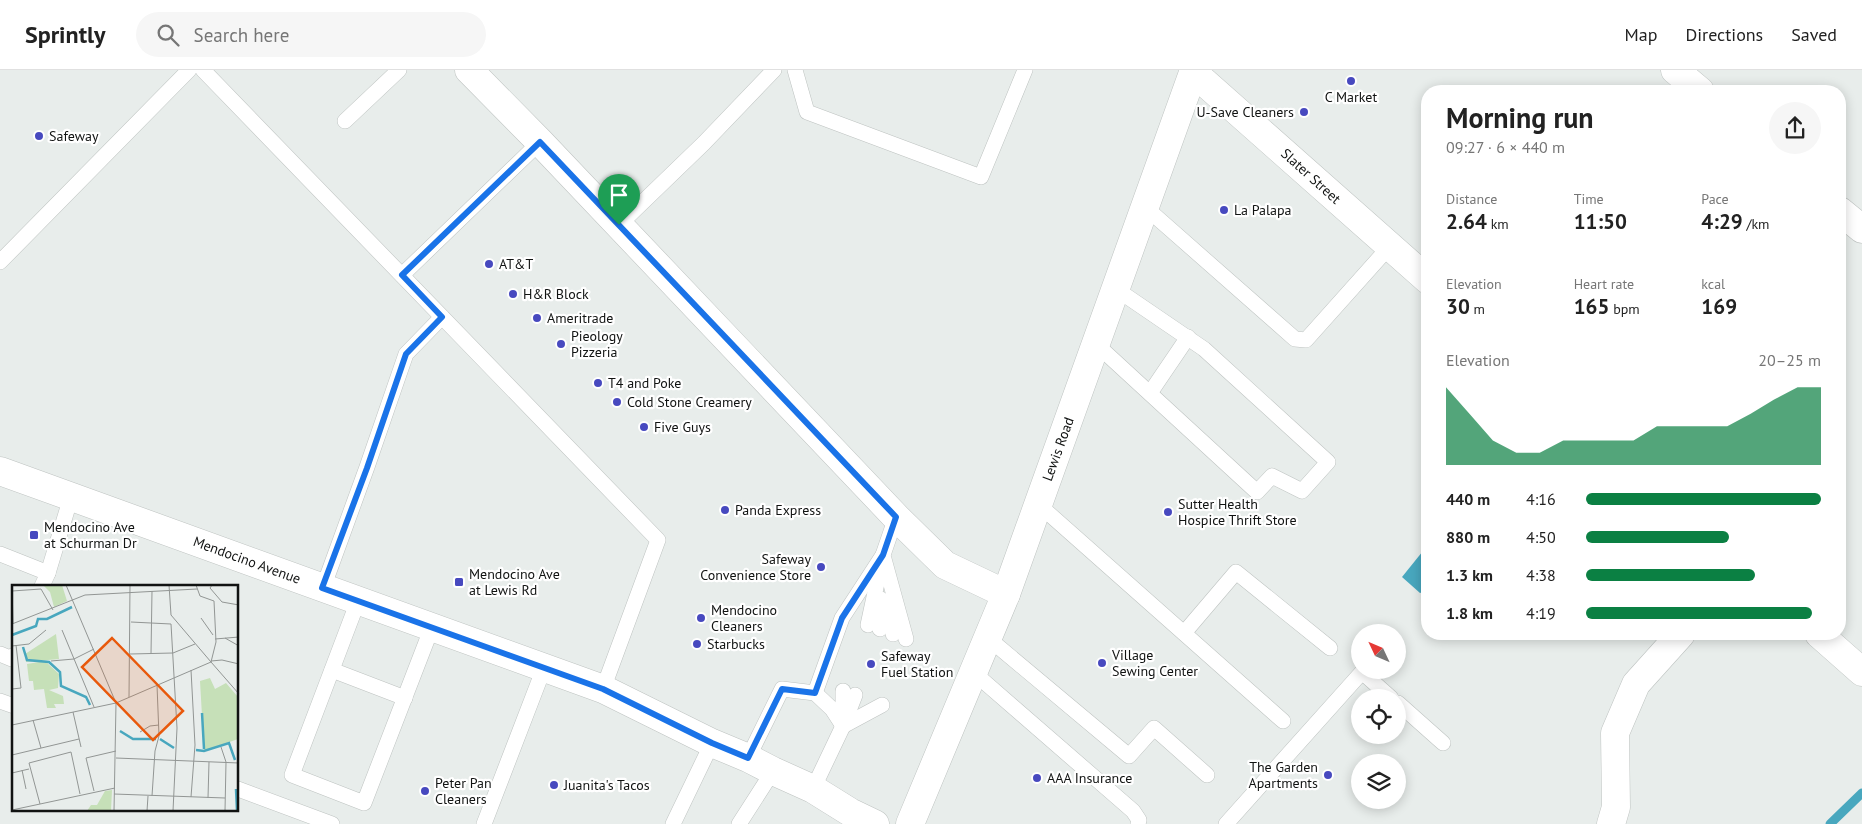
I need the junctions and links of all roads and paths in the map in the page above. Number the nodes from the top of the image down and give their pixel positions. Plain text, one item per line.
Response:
1 (189, 70) edge
2 (203, 70) edge
3 (399, 70) edge
4 (469, 70) edge
5 (774, 70) edge
6 (795, 70) edge
7 (1025, 70) edge
8 (1675, 70) edge
9 (1194, 71) edge
10 (1693, 85) edge
11 (345, 121) dead end
12 (540, 142) junction
13 (1145, 208) junction
14 (1846, 216) edge
15 (619, 225) junction
16 (1862, 229) edge
17 (1390, 246) junction
18 (0, 262) edge
19 (1421, 274) edge
20 (402, 275) junction
21 (1116, 288) junction
22 (442, 317) junction
23 (1188, 338) junction
24 (1096, 344) junction
25 (1150, 393) junction
26 (0, 471) edge
27 (71, 496) junction
28 (1038, 504) junction
29 (896, 517) junction
30 (0, 554) edge
31 (883, 555) junction
32 (45, 580) edge
33 (322, 588) junction
34 (1006, 594) junction
35 (358, 601) junction
36 (432, 627) junction
37 (1184, 633) junction
38 (988, 638) junction
39 (1676, 640) edge
40 (1826, 640) edge
41 (1330, 648) dead end
42 (0, 654) edge
43 (12, 659) edge
44 (544, 668) junction
45 (332, 670) junction
46 (973, 672) junction
47 (1862, 672) edge
48 (603, 689) junction
49 (1381, 689) edge
50 (815, 693) junction
51 (405, 698) junction
52 (0, 701) edge
53 (12, 705) edge
54 (1406, 710) edge
55 (1283, 721) dead end
56 (843, 726) junction
57 (712, 743) junction
58 (1443, 743) dead end
59 (748, 758) junction
60 (773, 771) junction
61 (1207, 775) dead end
62 (239, 789) edge
63 (813, 789) junction
64 (332, 824) edge
65 (484, 824) edge
66 (672, 824) edge
67 (740, 824) edge
68 (875, 824) edge
69 (910, 824) edge
70 (1138, 824) edge
71 (1226, 824) edge
72 (1611, 824) edge

1 - 18 lane
2 - 20 lane
3 - 11 lane
4 - 12 main road
5 - 15 lane
6 - 7 lane
8 - 10 main road
9 - 13 main road, Lewis Road
9 - 17 main road, Slater Street
12 - 15 main road
12 - 20 lane
13 - 17 lane
13 - 21 main road, Lewis Road
14 - 16 main road
15 - 29 main road
17 - 19 main road, Slater Street
20 - 22 lane
21 - 23 lane
21 - 24 main road, Lewis Road
22 - 33 lane
22 - 48 lane
23 - 25 lane
23 - 25 lane
24 - 25 lane
24 - 28 main road, Lewis Road
26 - 27 main road, Mendocino Avenue
27 - 32 lane
27 - 33 main road, Mendocino Avenue
28 - 34 main road, Lewis Road
28 - 37 lane
29 - 31 lane
29 - 34 main road
30 - 32 lane
31 - 31 lane
31 - 50 lane
33 - 35 main road, Mendocino Avenue
34 - 38 main road, Lewis Road
35 - 36 main road, Mendocino Avenue
35 - 45 lane
36 - 44 main road, Mendocino Avenue
36 - 51 lane
37 - 41 lane
37 - 55 lane
38 - 46 main road, Lewis Road
38 - 61 lane
39 - 72 main road
40 - 47 main road
42 - 43 lane
44 - 48 main road, Mendocino Avenue
44 - 65 lane
45 - 51 lane
45 - 51 lane
46 - 69 main road, Lewis Road
46 - 70 lane
48 - 57 main road, Mendocino Avenue
49 - 71 lane
50 - 56 lane
50 - 59 lane
52 - 53 lane
54 - 58 lane
56 - 56 lane
56 - 63 lane
57 - 59 main road, Mendocino Avenue
57 - 66 lane
59 - 60 main road, Mendocino Avenue
60 - 63 main road, Mendocino Avenue
60 - 67 lane
62 - 64 lane
63 - 68 main road, Mendocino Avenue

